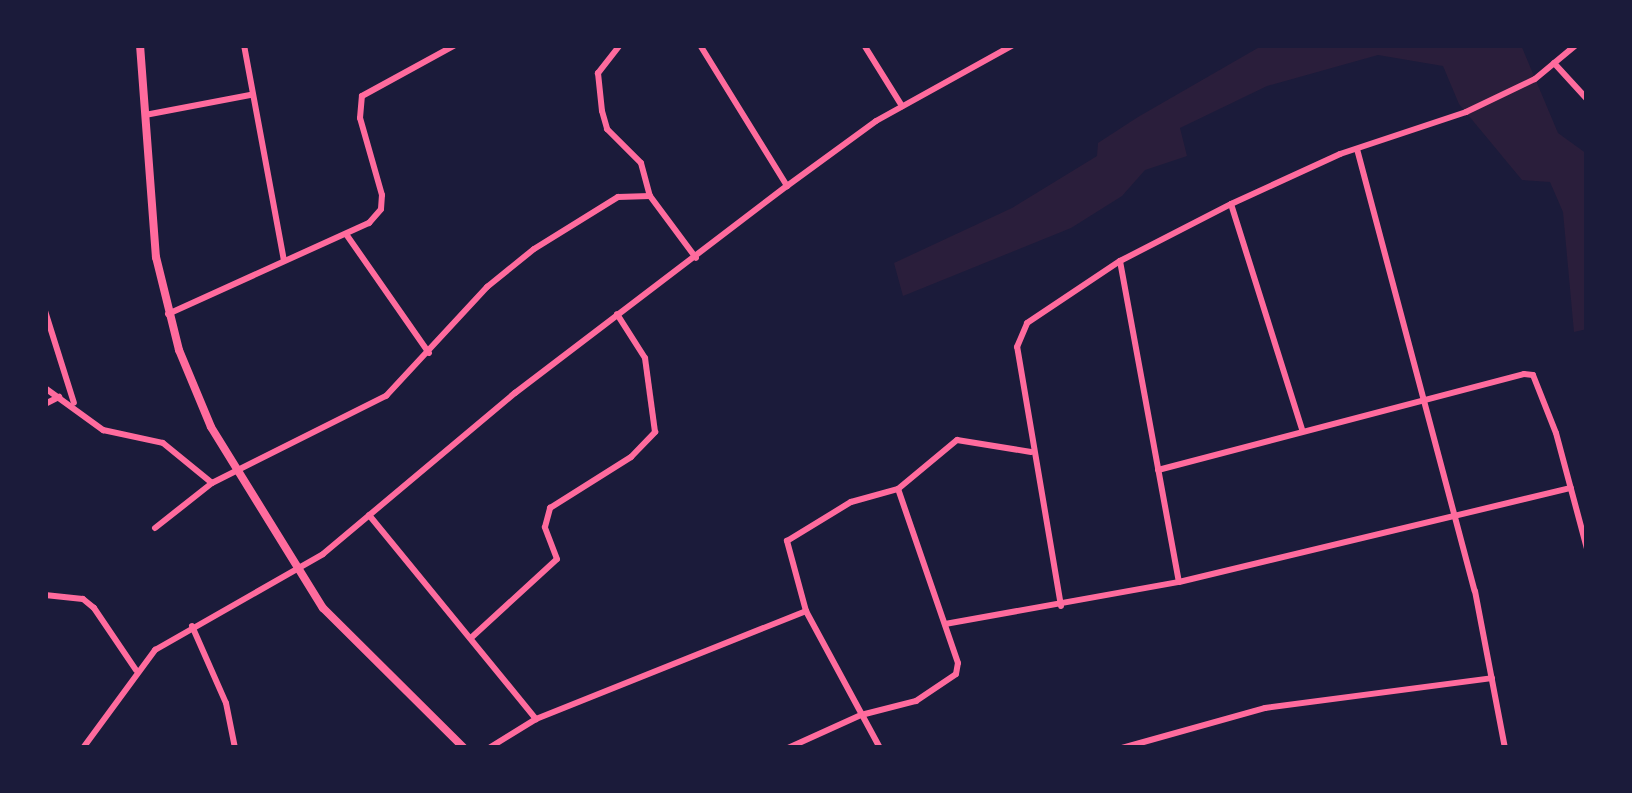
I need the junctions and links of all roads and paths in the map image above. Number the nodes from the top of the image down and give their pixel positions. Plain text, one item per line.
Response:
1 (140, 45) edge
2 (244, 45) edge
3 (454, 45) edge
4 (620, 45) edge
5 (700, 45) edge
6 (864, 45) edge
7 (1013, 45) edge
8 (1576, 45) edge
9 (1554, 63) junction
10 (250, 95) junction
11 (1587, 100) edge
12 (902, 106) junction
13 (144, 116) junction
14 (1357, 148) junction
15 (787, 186) junction
16 (650, 196) junction
17 (1231, 204) junction
18 (346, 234) junction
19 (696, 258) junction
20 (284, 260) junction
21 (1120, 261) junction
22 (45, 311) edge
23 (168, 314) junction
24 (616, 314) junction
25 (429, 353) junction
26 (45, 388) edge
27 (60, 396) junction
28 (1424, 398) junction
29 (45, 404) edge
30 (74, 404) junction
31 (1302, 429) junction
32 (1030, 452) junction
33 (234, 470) junction
34 (1158, 470) junction
35 (212, 483) junction
36 (1571, 488) junction
37 (898, 489) junction
38 (368, 515) junction
39 (1456, 516) junction
40 (155, 528) dead end
41 (1587, 549) edge
42 (297, 570) junction
43 (1180, 582) junction
44 (45, 596) edge
45 (1061, 606) junction
46 (806, 611) junction
47 (945, 624) junction
48 (192, 626) junction
49 (472, 636) junction
50 (136, 670) junction
51 (1492, 678) junction
52 (861, 715) junction
53 (536, 719) junction
54 (84, 748) edge
55 (235, 748) edge
56 (464, 748) edge
57 (488, 748) edge
58 (788, 748) edge
59 (880, 748) edge
60 (1122, 748) edge
61 (1505, 748) edge

1 - 13 street
2 - 10 street
3 - 18 street
4 - 16 street
5 - 15 street
6 - 12 street
7 - 12 street
8 - 9 street
9 - 11 street
9 - 14 street
10 - 13 street
10 - 20 street
12 - 15 street
13 - 23 street
14 - 17 street
14 - 28 street
15 - 19 street
16 - 19 street
16 - 25 street
17 - 21 street
17 - 31 street
18 - 20 street
18 - 25 street
19 - 24 street
20 - 23 street
21 - 32 street
21 - 34 street
22 - 30 street
23 - 33 street
24 - 38 street
24 - 49 street
25 - 33 street
26 - 27 street
27 - 29 street
27 - 30 street
28 - 31 street
28 - 36 street
28 - 39 street
30 - 35 street
31 - 34 street
32 - 37 street
32 - 45 street
33 - 35 street
33 - 42 street
34 - 43 street
35 - 40 street
36 - 39 street
36 - 41 street
37 - 46 street
37 - 47 street
38 - 42 street
38 - 49 street
39 - 43 street
39 - 51 street
42 - 48 street
42 - 56 street
43 - 45 street
44 - 50 street
45 - 47 street
46 - 52 street
46 - 53 street
47 - 52 street
48 - 50 street
48 - 55 street
49 - 53 street
50 - 54 street
51 - 60 street
51 - 61 street
52 - 58 street
52 - 59 street
53 - 57 street

